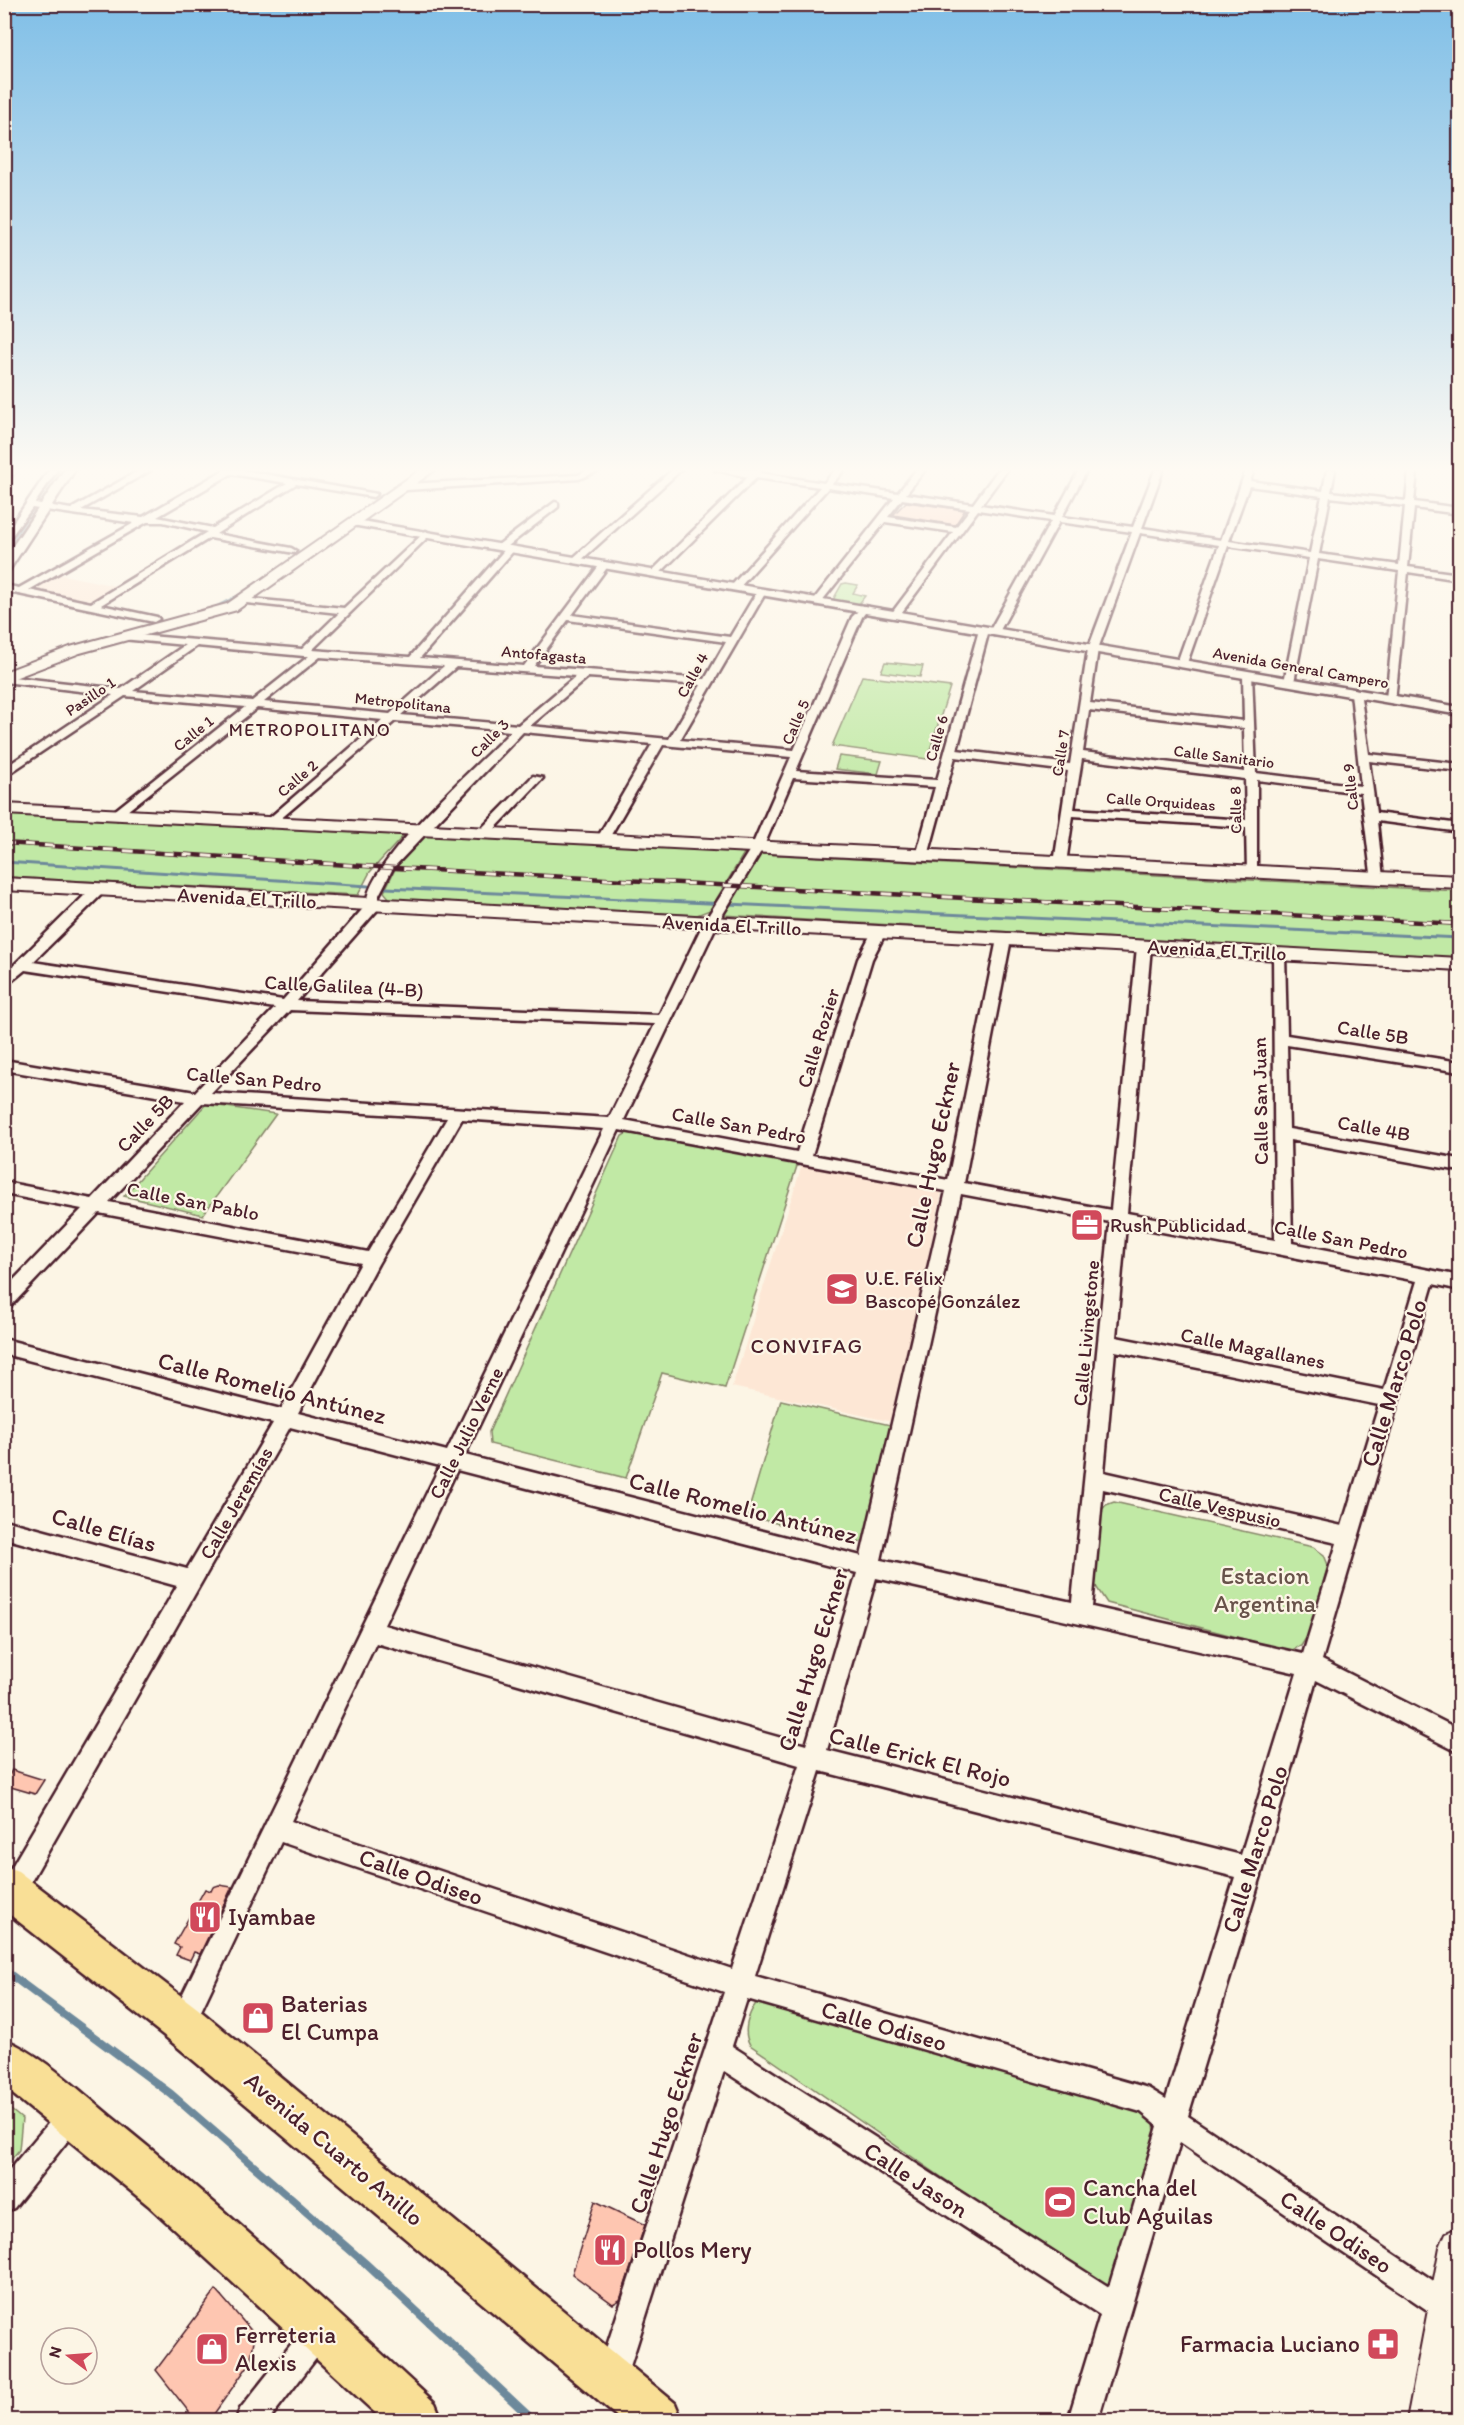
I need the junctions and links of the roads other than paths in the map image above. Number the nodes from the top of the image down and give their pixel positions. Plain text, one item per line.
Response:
1 (35, 583) edge
2 (130, 583) edge
3 (248, 583) edge
4 (262, 583) edge
5 (374, 583) edge
6 (477, 583) edge
7 (591, 583) edge
8 (711, 583) edge
9 (738, 583) edge
10 (832, 583) edge
11 (919, 583) edge
12 (1017, 583) edge
13 (1117, 583) edge
14 (1209, 583) edge
15 (1308, 583) edge
16 (1402, 583) edge
17 (735, 587) junction
18 (4, 588) edge
19 (23, 590) junction
20 (761, 592) junction
21 (246, 600) junction
22 (818, 600) junction
23 (95, 605) junction
24 (864, 609) junction
25 (201, 611) junction
26 (344, 612) junction
27 (896, 614) junction
28 (566, 617) junction
29 (154, 619) junction
30 (989, 631) junction
31 (126, 637) junction
32 (731, 639) junction
33 (194, 644) junction
34 (67, 647) junction
35 (1093, 649) junction
36 (304, 652) junction
37 (318, 654) junction
38 (414, 659) junction
39 (454, 663) junction
40 (1182, 663) junction
41 (4, 664) edge
42 (528, 668) junction
43 (586, 673) junction
44 (1248, 675) junction
45 (4, 678) edge
46 (708, 682) junction
47 (1289, 682) junction
48 (125, 693) junction
49 (1356, 693) junction
50 (1390, 699) junction
51 (254, 704) junction
52 (1084, 706) junction
53 (1460, 711) edge
54 (391, 717) junction
55 (1249, 725) junction
56 (519, 730) junction
57 (659, 742) junction
58 (672, 744) junction
59 (950, 753) junction
60 (799, 754) junction
61 (1077, 755) junction
62 (1363, 757) junction
63 (1074, 768) junction
64 (1460, 768) edge
65 (4, 774) edge
66 (791, 774) junction
67 (1251, 776) junction
68 (537, 778) dead end
69 (941, 784) junction
70 (1367, 790) junction
71 (4, 810) edge
72 (1068, 812) junction
73 (117, 815) junction
74 (1370, 816) junction
75 (271, 823) junction
76 (1252, 824) junction
77 (1460, 828) edge
78 (419, 831) junction
79 (483, 834) junction
80 (602, 840) junction
81 (757, 848) junction
82 (922, 856) junction
83 (1060, 863) junction
84 (1253, 872) junction
85 (1377, 878) junction
86 (1460, 882) edge
87 (4, 884) edge
88 (98, 890) junction
89 (374, 905) junction
90 (711, 922) junction
91 (879, 932) junction
92 (1004, 939) junction
93 (1144, 947) junction
94 (1278, 953) junction
95 (1460, 963) edge
96 (23, 965) junction
97 (4, 983) edge
98 (286, 1005) junction
99 (664, 1020) junction
100 (1280, 1039) junction
101 (4, 1065) edge
102 (1460, 1067) edge
103 (199, 1098) junction
104 (457, 1115) junction
105 (614, 1124) junction
106 (1282, 1133) junction
107 (803, 1158) junction
108 (1460, 1165) edge
109 (955, 1187) junction
110 (4, 1188) edge
111 (95, 1205) junction
112 (1118, 1218) junction
113 (1284, 1248) junction
114 (372, 1258) junction
115 (1426, 1277) junction
116 (1460, 1283) edge
117 (4, 1302) edge
118 (1106, 1342) junction
119 (4, 1346) edge
120 (1390, 1399) junction
121 (286, 1417) junction
122 (453, 1460) junction
123 (1094, 1478) junction
124 (4, 1529) edge
125 (1347, 1536) junction
126 (869, 1567) junction
127 (190, 1581) junction
128 (1081, 1616) junction
129 (370, 1631) junction
130 (1311, 1666) junction
131 (1460, 1742) edge
132 (813, 1758) junction
133 (276, 1828) junction
134 (1251, 1869) junction
135 (8, 1888) edge
136 (739, 1984) junction
137 (182, 2023) junction
138 (718, 2052) junction
139 (4, 2060) edge
140 (74, 2112) junction
141 (1174, 2122) junction
142 (4, 2198) edge
143 (1460, 2247) edge
144 (1115, 2307) junction
145 (1449, 2308) junction
146 (321, 2330) junction
147 (611, 2380) junction
148 (251, 2421) edge
149 (418, 2421) edge
150 (658, 2421) edge
151 (1083, 2421) edge
152 (1429, 2421) edge

1 - 19 street
2 - 23 street
3 - 25 main road
4 - 21 main road
5 - 26 street
6 - 38 street
7 - 28 street
8 - 17 street, Avenida General Campero
9 - 17 street
10 - 22 street
11 - 27 street
12 - 30 street, Calle 6
13 - 35 street, Calle 7
14 - 40 street
15 - 47 street
16 - 50 street
17 - 20 street, Avenida General Campero
18 - 19 street
19 - 23 street
20 - 22 street, Avenida General Campero
20 - 32 street, Calle 4
21 - 25 main road
21 - 26 street
22 - 24 street, Avenida General Campero
23 - 29 street
24 - 27 street, Avenida General Campero
24 - 60 street, Calle 5
25 - 29 main road
25 - 31 main road
26 - 36 street
27 - 30 street, Avenida General Campero
28 - 32 street
28 - 42 street
29 - 34 main road
30 - 35 street, Avenida General Campero
30 - 59 street, Calle 6
31 - 33 street, Antofagasta
31 - 34 main road
32 - 46 street, Calle 4
33 - 36 street, Antofagasta
33 - 48 street, Pasillo 1
34 - 41 main road
34 - 45 main road
35 - 40 street, Avenida General Campero
35 - 52 street, Calle 7
36 - 37 street, Antofagasta
37 - 38 street, Antofagasta
37 - 51 street, Calle 1
38 - 39 street, Antofagasta
39 - 42 street, Antofagasta
39 - 54 street, Calle 2
40 - 44 street, Avenida General Campero
42 - 43 street, Antofagasta
43 - 46 street, Antofagasta
43 - 56 street, Calle 3
44 - 47 street, Avenida General Campero
44 - 55 street, Calle 8
45 - 48 street, Metropolitana
46 - 58 street, Calle 4
47 - 49 street, Avenida General Campero
48 - 51 street, Metropolitana
48 - 65 street, Pasillo 1
49 - 50 street, Avenida General Campero
49 - 62 street, Calle 9
50 - 53 street, Avenida General Campero
51 - 54 street, Metropolitana
51 - 73 street, Calle 1
52 - 55 street
52 - 61 street, Calle 7
54 - 56 street, Metropolitana
54 - 75 street, Calle 2
55 - 67 street, Calle 8
56 - 57 street, Metropolitana
56 - 78 street, Calle 3
57 - 58 street, Metropolitana
57 - 80 street
58 - 60 street, Metropolitana
59 - 63 street
59 - 69 street, Calle 6
60 - 66 street, Calle 5
61 - 63 street, Calle 7
61 - 67 street, Calle Sanitario
62 - 64 street
62 - 70 street, Calle 9
63 - 72 street, Calle 7
66 - 69 street
66 - 81 street, Calle 5
67 - 70 street, Calle Sanitario
67 - 76 street, Calle 8
68 - 79 street
69 - 82 street, Calle 6
70 - 74 street, Calle 9
71 - 73 main road
72 - 76 street, Calle Orquideas
72 - 83 street, Calle 7
73 - 75 main road
74 - 77 street
74 - 85 street, Calle 9
75 - 78 main road
76 - 84 street, Calle 8
78 - 79 main road
78 - 89 street, Calle 5B
79 - 80 main road
80 - 81 main road
81 - 82 main road
81 - 90 street, Calle Julio Verne
82 - 83 main road
83 - 84 main road
84 - 85 main road
85 - 86 main road
87 - 88 main road, Avenida El Trillo
88 - 89 main road, Avenida El Trillo
88 - 96 street
89 - 90 main road, Avenida El Trillo
89 - 98 street, Calle 5B
90 - 91 main road, Avenida El Trillo
90 - 99 street, Calle Julio Verne
91 - 92 main road, Avenida El Trillo
91 - 107 street, Calle Rozier
92 - 93 main road, Avenida El Trillo
92 - 109 street, Calle Hugo Eckner
93 - 94 main road, Avenida El Trillo
93 - 112 street, Calle Livingstone
94 - 95 main road, Avenida El Trillo
94 - 100 street, Calle San Juan
96 - 97 street
96 - 98 street, Calle Galilea (4-B)
98 - 99 street, Calle Galilea (4-B)
98 - 103 street, Calle 5B
99 - 105 street, Calle Julio Verne
100 - 102 street, Calle 5B
100 - 106 street, Calle San Juan
101 - 103 street, Calle San Pedro
103 - 104 street, Calle San Pedro
103 - 111 street, Calle 5B
104 - 105 street, Calle San Pedro
104 - 114 street, Calle Jeremías
105 - 107 street, Calle San Pedro
105 - 122 street, Calle Julio Verne
106 - 108 street, Calle 4B
106 - 113 street, Calle San Juan
107 - 109 street, Calle San Pedro
109 - 112 street, Calle San Pedro
109 - 126 street, Calle Hugo Eckner
110 - 111 street, Calle San Pablo
111 - 114 street, Calle San Pablo
111 - 117 street, Calle 5B
112 - 113 street, Calle San Pedro
112 - 118 street, Calle Livingstone
113 - 115 street, Calle San Pedro
114 - 121 street, Calle Jeremías
115 - 116 street, Calle San Pedro
115 - 120 street, Calle Marco Polo
118 - 120 street, Calle Magallanes
118 - 123 street, Calle Livingstone
119 - 121 street, Calle Romelio Antúnez
120 - 125 street, Calle Marco Polo
121 - 122 street, Calle Romelio Antúnez
121 - 127 street, Calle Jeremías
122 - 126 street, Calle Romelio Antúnez
122 - 129 street, Calle Julio Verne
123 - 125 street, Calle Vespusio
123 - 128 street, Calle Livingstone
124 - 127 street, Calle Elías
125 - 130 street, Calle Marco Polo
126 - 128 street, Calle Romelio Antúnez
126 - 132 street, Calle Hugo Eckner
127 - 135 street, Calle Jeremías
128 - 130 street, Calle Romelio Antúnez
129 - 132 street, Calle Erick El Rojo
129 - 133 street, Calle Julio Verne
130 - 131 street, Calle Romelio Antúnez
130 - 134 street, Calle Marco Polo
132 - 134 street, Calle Erick El Rojo
132 - 136 street, Calle Hugo Eckner
133 - 136 street, Calle Odiseo
133 - 137 street, Calle Julio Verne
134 - 141 street, Calle Marco Polo
135 - 137 highway, Avenida Cuarto Anillo
136 - 138 street, Calle Hugo Eckner
136 - 141 street, Calle Odiseo
137 - 147 highway, Avenida Cuarto Anillo
138 - 144 street, Calle Jason
138 - 147 street, Calle Hugo Eckner
139 - 140 highway
140 - 142 street
140 - 146 highway
141 - 144 street, Calle Marco Polo
141 - 145 street, Calle Odiseo
143 - 145 main road
144 - 151 street, Calle Marco Polo
145 - 152 main road
146 - 148 street
146 - 149 highway
147 - 150 highway, Avenida Cuarto Anillo

